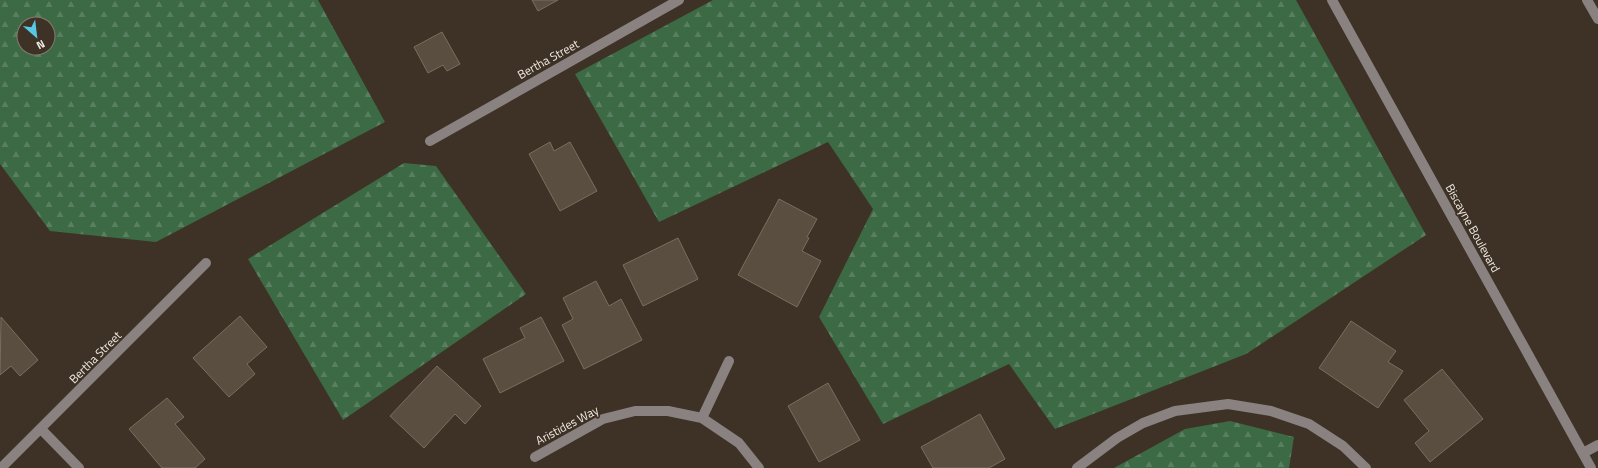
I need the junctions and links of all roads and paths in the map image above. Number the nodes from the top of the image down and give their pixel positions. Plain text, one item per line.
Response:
1 (679, 0) edge
2 (1332, 0) edge
3 (1588, 0) edge
4 (1598, 19) edge
5 (430, 141) dead end
6 (206, 264) dead end
7 (729, 361) dead end
8 (702, 418) junction
9 (41, 429) junction
10 (1598, 445) edge
11 (1583, 453) junction
12 (535, 457) dead end
13 (1, 468) edge
14 (79, 468) edge
15 (759, 468) edge
16 (1077, 468) edge
17 (1366, 468) edge
18 (1591, 468) edge

1 - 5 street, Bertha Street
2 - 11 street, Biscayne Boulevard
3 - 4 street
6 - 9 street, Bertha Street
7 - 8 street
8 - 12 street, Aristides Way
8 - 15 street, Aristides Way
9 - 13 street, Bertha Street
9 - 14 street
10 - 11 street
11 - 18 street, Biscayne Boulevard
16 - 17 street

